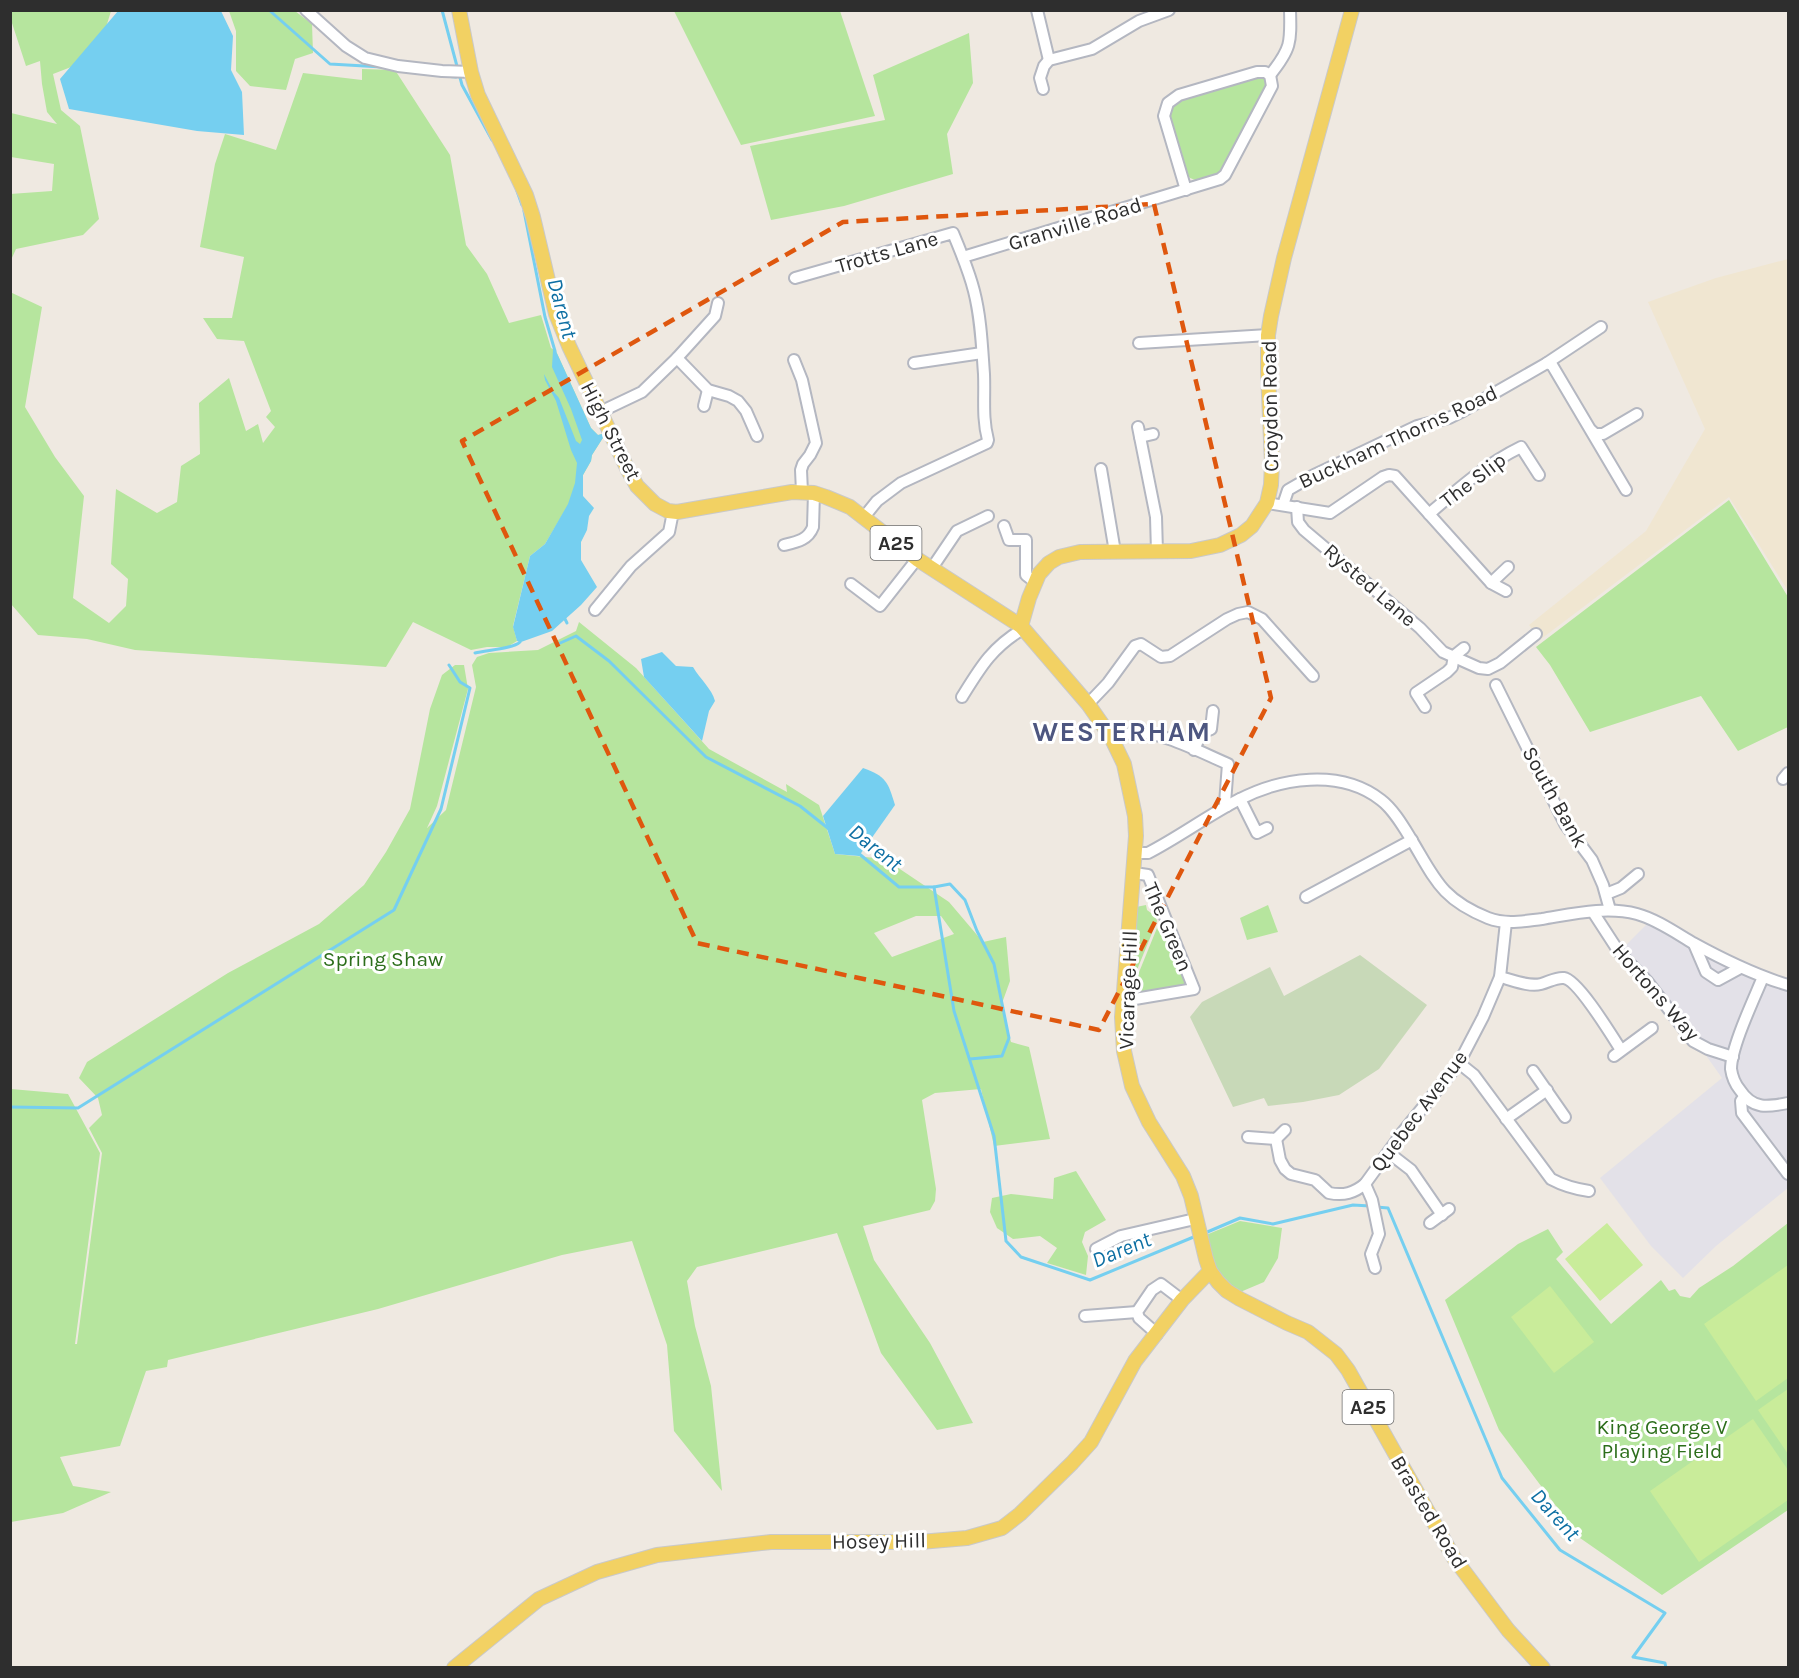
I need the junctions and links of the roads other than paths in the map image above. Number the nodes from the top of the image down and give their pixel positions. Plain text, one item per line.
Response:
1 (306, 10) edge
2 (459, 10) edge
3 (1037, 10) edge
4 (1169, 10) edge
5 (1290, 10) edge
6 (1352, 10) edge
7 (1149, 13) edge
8 (1049, 60) junction
9 (468, 72) junction
10 (1270, 75) junction
11 (1043, 90) dead end
12 (1186, 190) junction
13 (963, 257) junction
14 (795, 278) dead end
15 (717, 303) dead end
16 (1601, 327) dead end
17 (1268, 335) junction
18 (1139, 343) dead end
19 (982, 353) junction
20 (677, 358) junction
21 (794, 360) dead end
22 (914, 363) dead end
23 (1547, 363) junction
24 (708, 390) junction
25 (704, 406) dead end
26 (600, 412) junction
27 (1637, 414) dead end
28 (1592, 431) junction
29 (1153, 434) dead end
30 (757, 436) dead end
31 (1101, 469) dead end
32 (1539, 475) dead end
33 (1626, 490) dead end
34 (808, 492) junction
35 (1267, 503) junction
36 (1283, 505) junction
37 (1297, 507) junction
38 (672, 512) junction
39 (1429, 514) junction
40 (988, 516) dead end
41 (864, 517) junction
42 (1004, 526) dead end
43 (784, 545) dead end
44 (1115, 552) junction
45 (1157, 552) junction
46 (917, 559) junction
47 (1508, 567) dead end
48 (932, 568) junction
49 (1035, 582) junction
50 (1491, 583) junction
51 (851, 584) dead end
52 (1506, 591) dead end
53 (595, 610) dead end
54 (1022, 627) junction
55 (1536, 634) dead end
56 (1464, 648) dead end
57 (1454, 656) junction
58 (1313, 676) dead end
59 (1496, 685) dead end
60 (962, 697) dead end
61 (1088, 704) junction
62 (1425, 707) dead end
63 (1213, 711) dead end
64 (1112, 740) junction
65 (1194, 750) junction
66 (1240, 799) junction
67 (1227, 806) junction
68 (1262, 831) dead end
69 (1412, 840) junction
70 (1136, 853) junction
71 (1134, 873) junction
72 (1638, 874) dead end
73 (1606, 894) junction
74 (1306, 897) dead end
75 (1610, 910) junction
76 (1593, 912) junction
77 (1506, 922) junction
78 (1694, 944) junction
79 (1740, 968) junction
80 (1500, 977) junction
81 (1763, 977) junction
82 (1788, 985) edge
83 (1123, 1001) junction
84 (1652, 1028) dead end
85 (1733, 1057) junction
86 (1459, 1063) junction
87 (1533, 1071) dead end
88 (1546, 1090) junction
89 (1744, 1097) junction
90 (1788, 1103) edge
91 (1565, 1117) dead end
92 (1506, 1119) junction
93 (1285, 1130) dead end
94 (1248, 1137) dead end
95 (1276, 1139) junction
96 (1389, 1153) junction
97 (1788, 1174) edge
98 (1365, 1184) junction
99 (1589, 1191) dead end
100 (1195, 1219) junction
101 (1430, 1223) dead end
102 (1096, 1249) dead end
103 (1375, 1268) dead end
104 (1210, 1271) junction
105 (1182, 1300) junction
106 (1137, 1312) junction
107 (1085, 1316) dead end
108 (1156, 1334) junction
109 (454, 1668) edge
110 (1543, 1668) edge

1 - 9 street
2 - 9 main road, High Street
3 - 8 street
4 - 7 street
5 - 10 street
6 - 17 main road, Croydon Road
7 - 8 street
8 - 11 street
9 - 26 main road, High Street
10 - 12 street, Granville Road
10 - 12 street
12 - 13 street, Granville Road
13 - 14 street, Trotts Lane
13 - 19 street
15 - 20 street
16 - 23 street, Buckham Thorns Road
17 - 18 street
17 - 35 main road, Croydon Road
19 - 22 street
19 - 41 street
20 - 24 street
20 - 26 street
21 - 34 street
23 - 28 street
23 - 36 street, Buckham Thorns Road
24 - 25 street
24 - 30 street
26 - 38 main road, High Street
27 - 28 street
28 - 33 street
29 - 45 street
31 - 44 street
32 - 39 street, The Slip
34 - 38 main road, A25
34 - 41 main road, A25
34 - 43 street
35 - 36 street
35 - 45 main road, Croydon Road
36 - 37 street
37 - 39 street
37 - 57 street, Rysted Lane
38 - 53 street
39 - 50 street
40 - 48 street
41 - 46 main road, A25
42 - 49 street
44 - 45 main road, Croydon Road
44 - 49 main road, Croydon Road
46 - 48 main road, A25
46 - 51 street
47 - 50 street
48 - 54 main road, A25
49 - 54 main road, Croydon Road
50 - 52 street
54 - 60 street
54 - 61 main road, A25
55 - 57 street, Rysted Lane
56 - 57 street
57 - 62 street
58 - 61 street
59 - 73 street, South Bank
61 - 64 main road, A25
63 - 65 street
64 - 65 street
64 - 70 main road, A25
65 - 67 street
66 - 67 street
66 - 68 street
66 - 69 street
67 - 70 street
69 - 74 street
69 - 77 street
70 - 71 main road, Vicarage Hill / A25
71 - 83 main road, Vicarage Hill / A25
71 - 83 street, The Green
72 - 73 street
73 - 75 street, South Bank
75 - 76 street
75 - 78 street
76 - 77 street
76 - 85 street, Hortons Way
77 - 80 street, Quebec Avenue
78 - 79 street
78 - 79 street
79 - 81 street
80 - 84 street
80 - 86 street, Quebec Avenue
81 - 82 street
81 - 85 street
83 - 100 main road, Vicarage Hill / A25
85 - 89 street
86 - 92 street
86 - 96 street, Quebec Avenue
87 - 88 street
88 - 91 street
88 - 92 street
89 - 90 street
89 - 97 street
92 - 99 street
93 - 95 street
94 - 95 street
95 - 98 street, Quebec Avenue
96 - 98 street, Quebec Avenue
96 - 101 street
98 - 103 street
100 - 102 street
100 - 104 main road, A25
104 - 105 main road, Hosey Hill
104 - 110 main road, Brasted Road / A25
105 - 106 street
105 - 108 main road, Hosey Hill
106 - 107 street
106 - 108 street
108 - 109 main road, Hosey Hill

